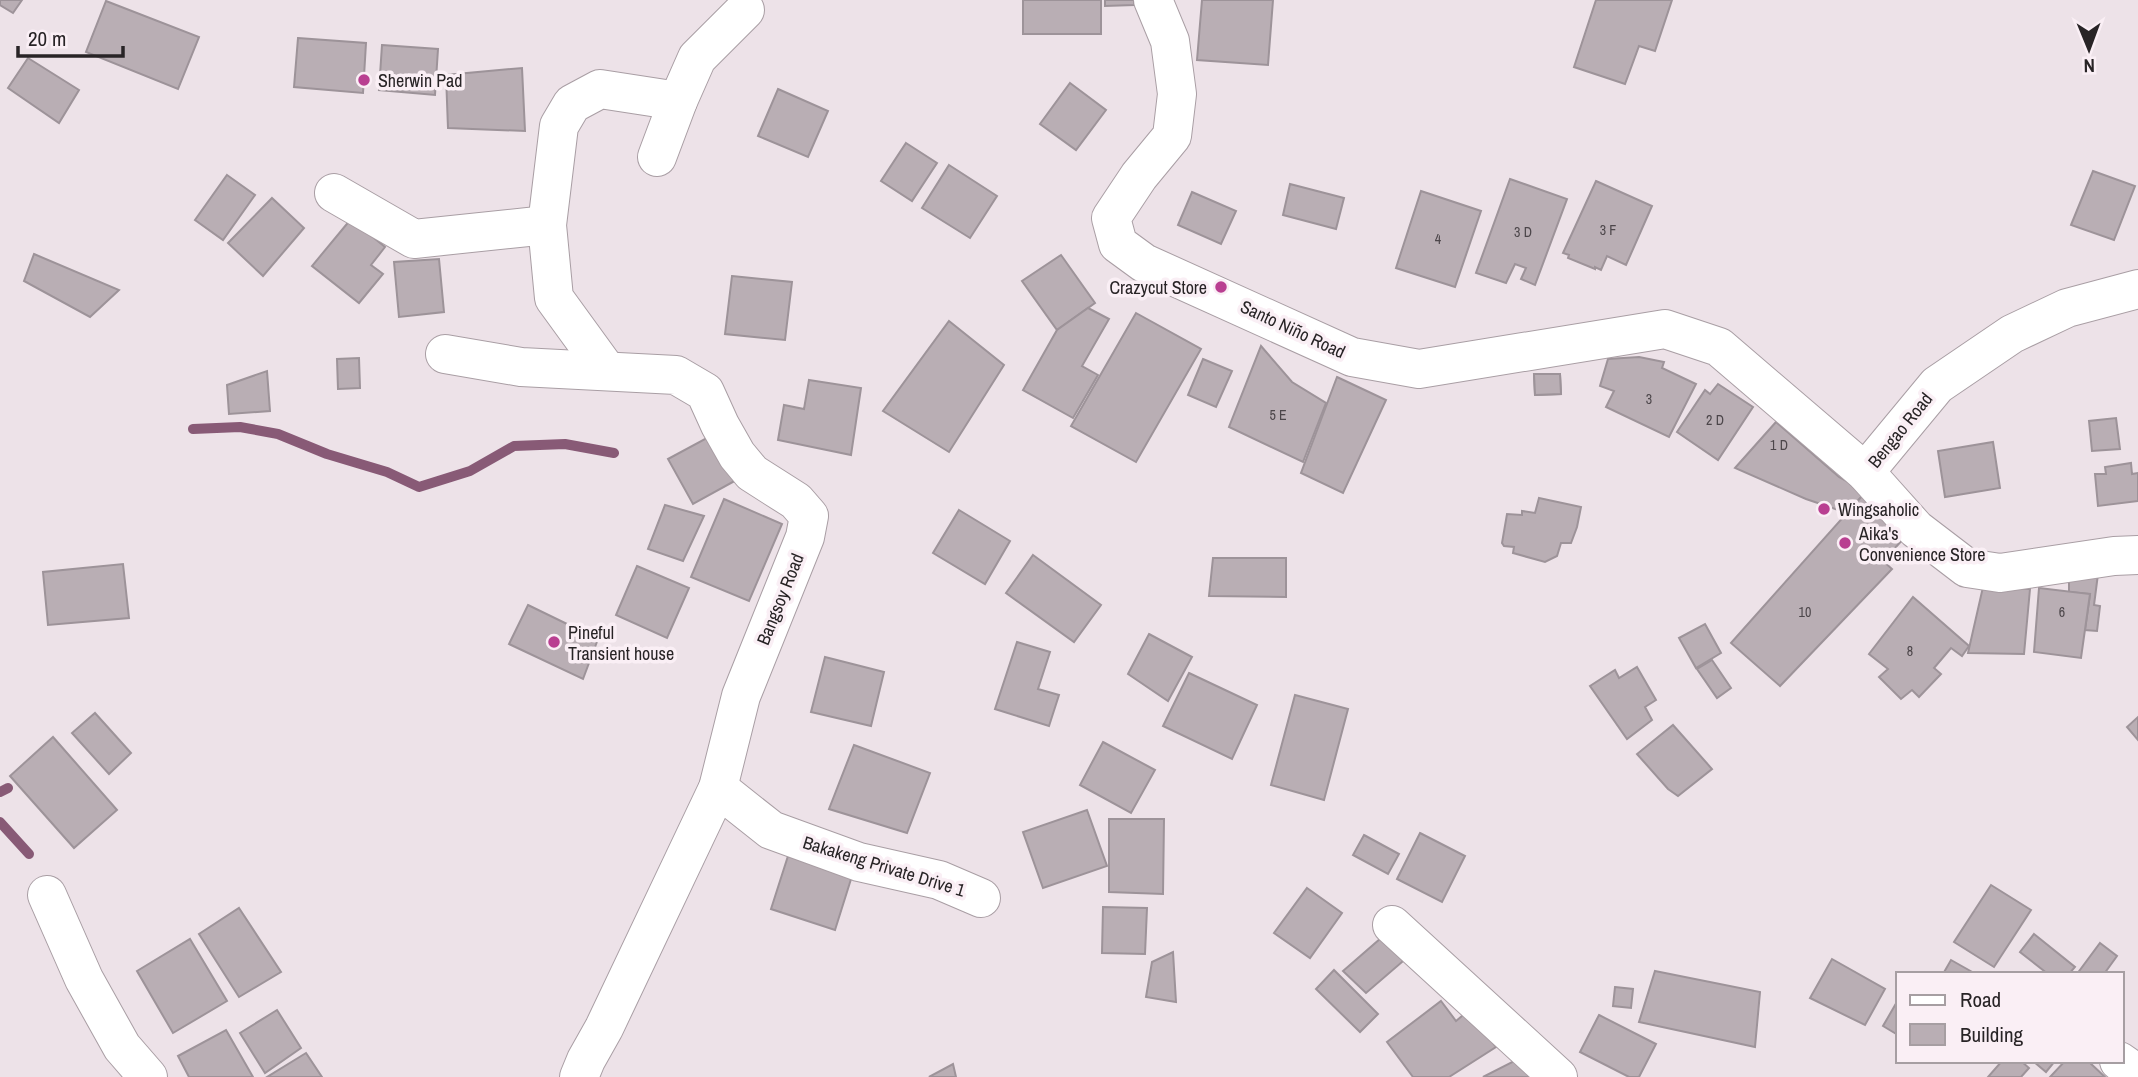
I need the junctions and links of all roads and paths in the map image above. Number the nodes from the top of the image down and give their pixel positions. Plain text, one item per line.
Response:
1 (1153, 0) edge
2 (745, 10) dead end
3 (678, 101) junction
4 (657, 157) dead end
5 (334, 193) dead end
6 (547, 225) junction
7 (2138, 289) edge
8 (445, 354) dead end
9 (607, 371) junction
10 (1866, 472) junction
11 (2138, 555) edge
12 (718, 788) junction
13 (47, 895) dead end
14 (981, 898) dead end
15 (1391, 925) dead end
16 (2122, 1063) edge
17 (2138, 1074) edge
18 (148, 1077) edge
19 (579, 1077) edge
20 (1558, 1077) edge

1 - 10 street, Santo Niño Road
2 - 3 street
3 - 4 street
3 - 6 street
5 - 6 street
6 - 9 street
7 - 10 street, Bengao Road
8 - 9 street, Bangsoy Road
9 - 12 street, Bangsoy Road
10 - 11 street, Bengao Road
12 - 14 street, Bakakeng Private Drive 1
12 - 19 street, Bangsoy Road
13 - 18 street
15 - 20 street
16 - 17 street

